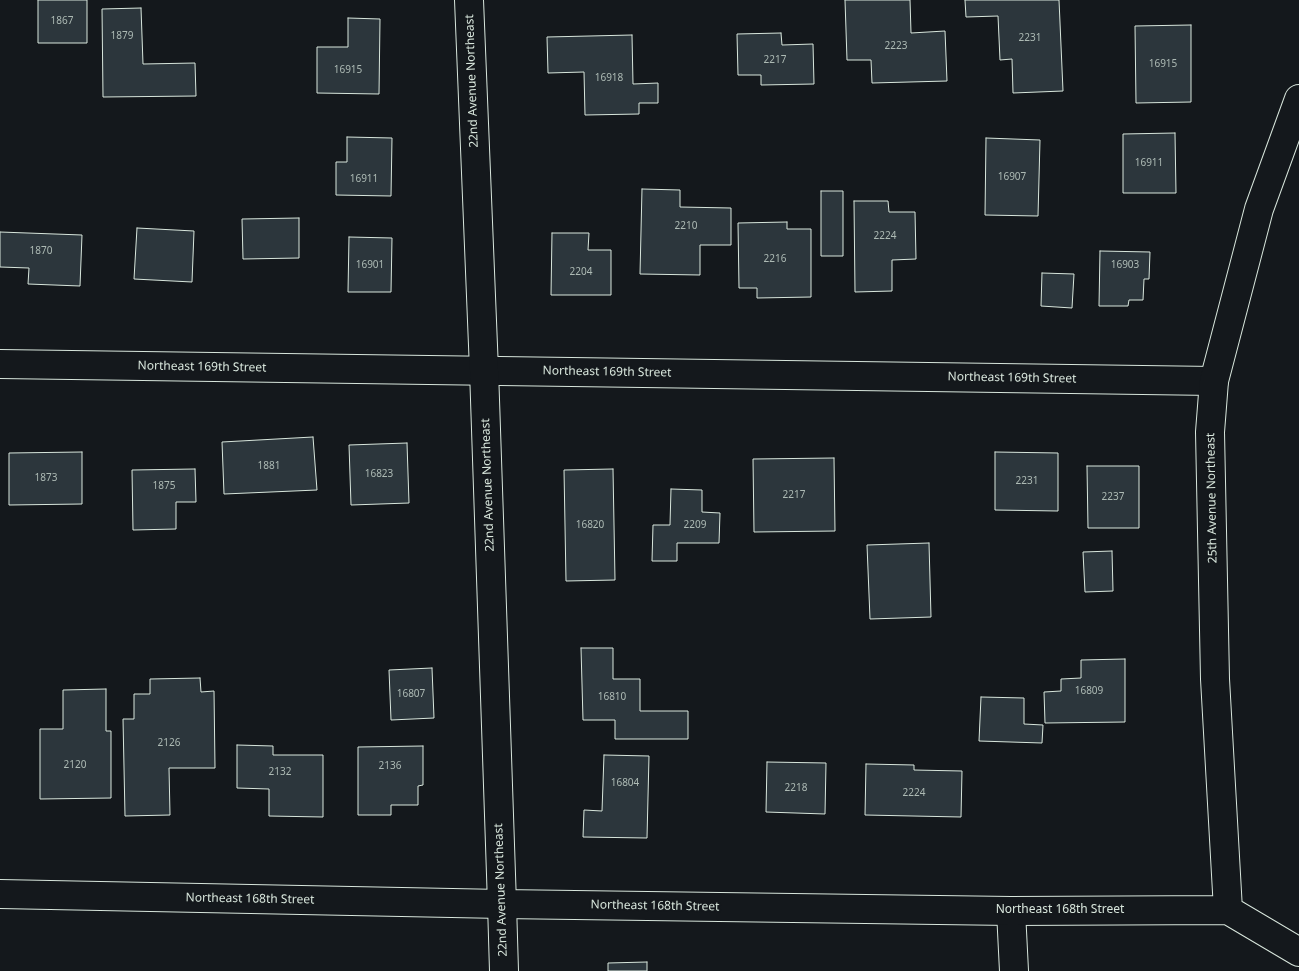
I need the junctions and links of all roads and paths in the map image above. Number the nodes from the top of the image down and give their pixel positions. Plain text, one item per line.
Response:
1 (469, 0) edge
2 (1299, 99) edge
3 (0, 364) edge
4 (484, 370) junction
5 (1214, 381) junction
6 (0, 894) edge
7 (502, 904) junction
8 (1228, 910) junction
9 (1012, 911) junction
10 (1299, 952) edge
11 (504, 971) edge
12 (1014, 971) edge

1 - 4 street, 22nd Avenue Northeast
2 - 5 street, 25th Avenue Northeast
3 - 4 street, Northeast 169th Street
4 - 5 street, Northeast 169th Street
4 - 7 street, 22nd Avenue Northeast
5 - 8 street, 25th Avenue Northeast
6 - 7 street, Northeast 168th Street
7 - 9 street, Northeast 168th Street
7 - 11 street, 22nd Avenue Northeast
8 - 9 street, Northeast 168th Street
8 - 10 street
9 - 12 street

